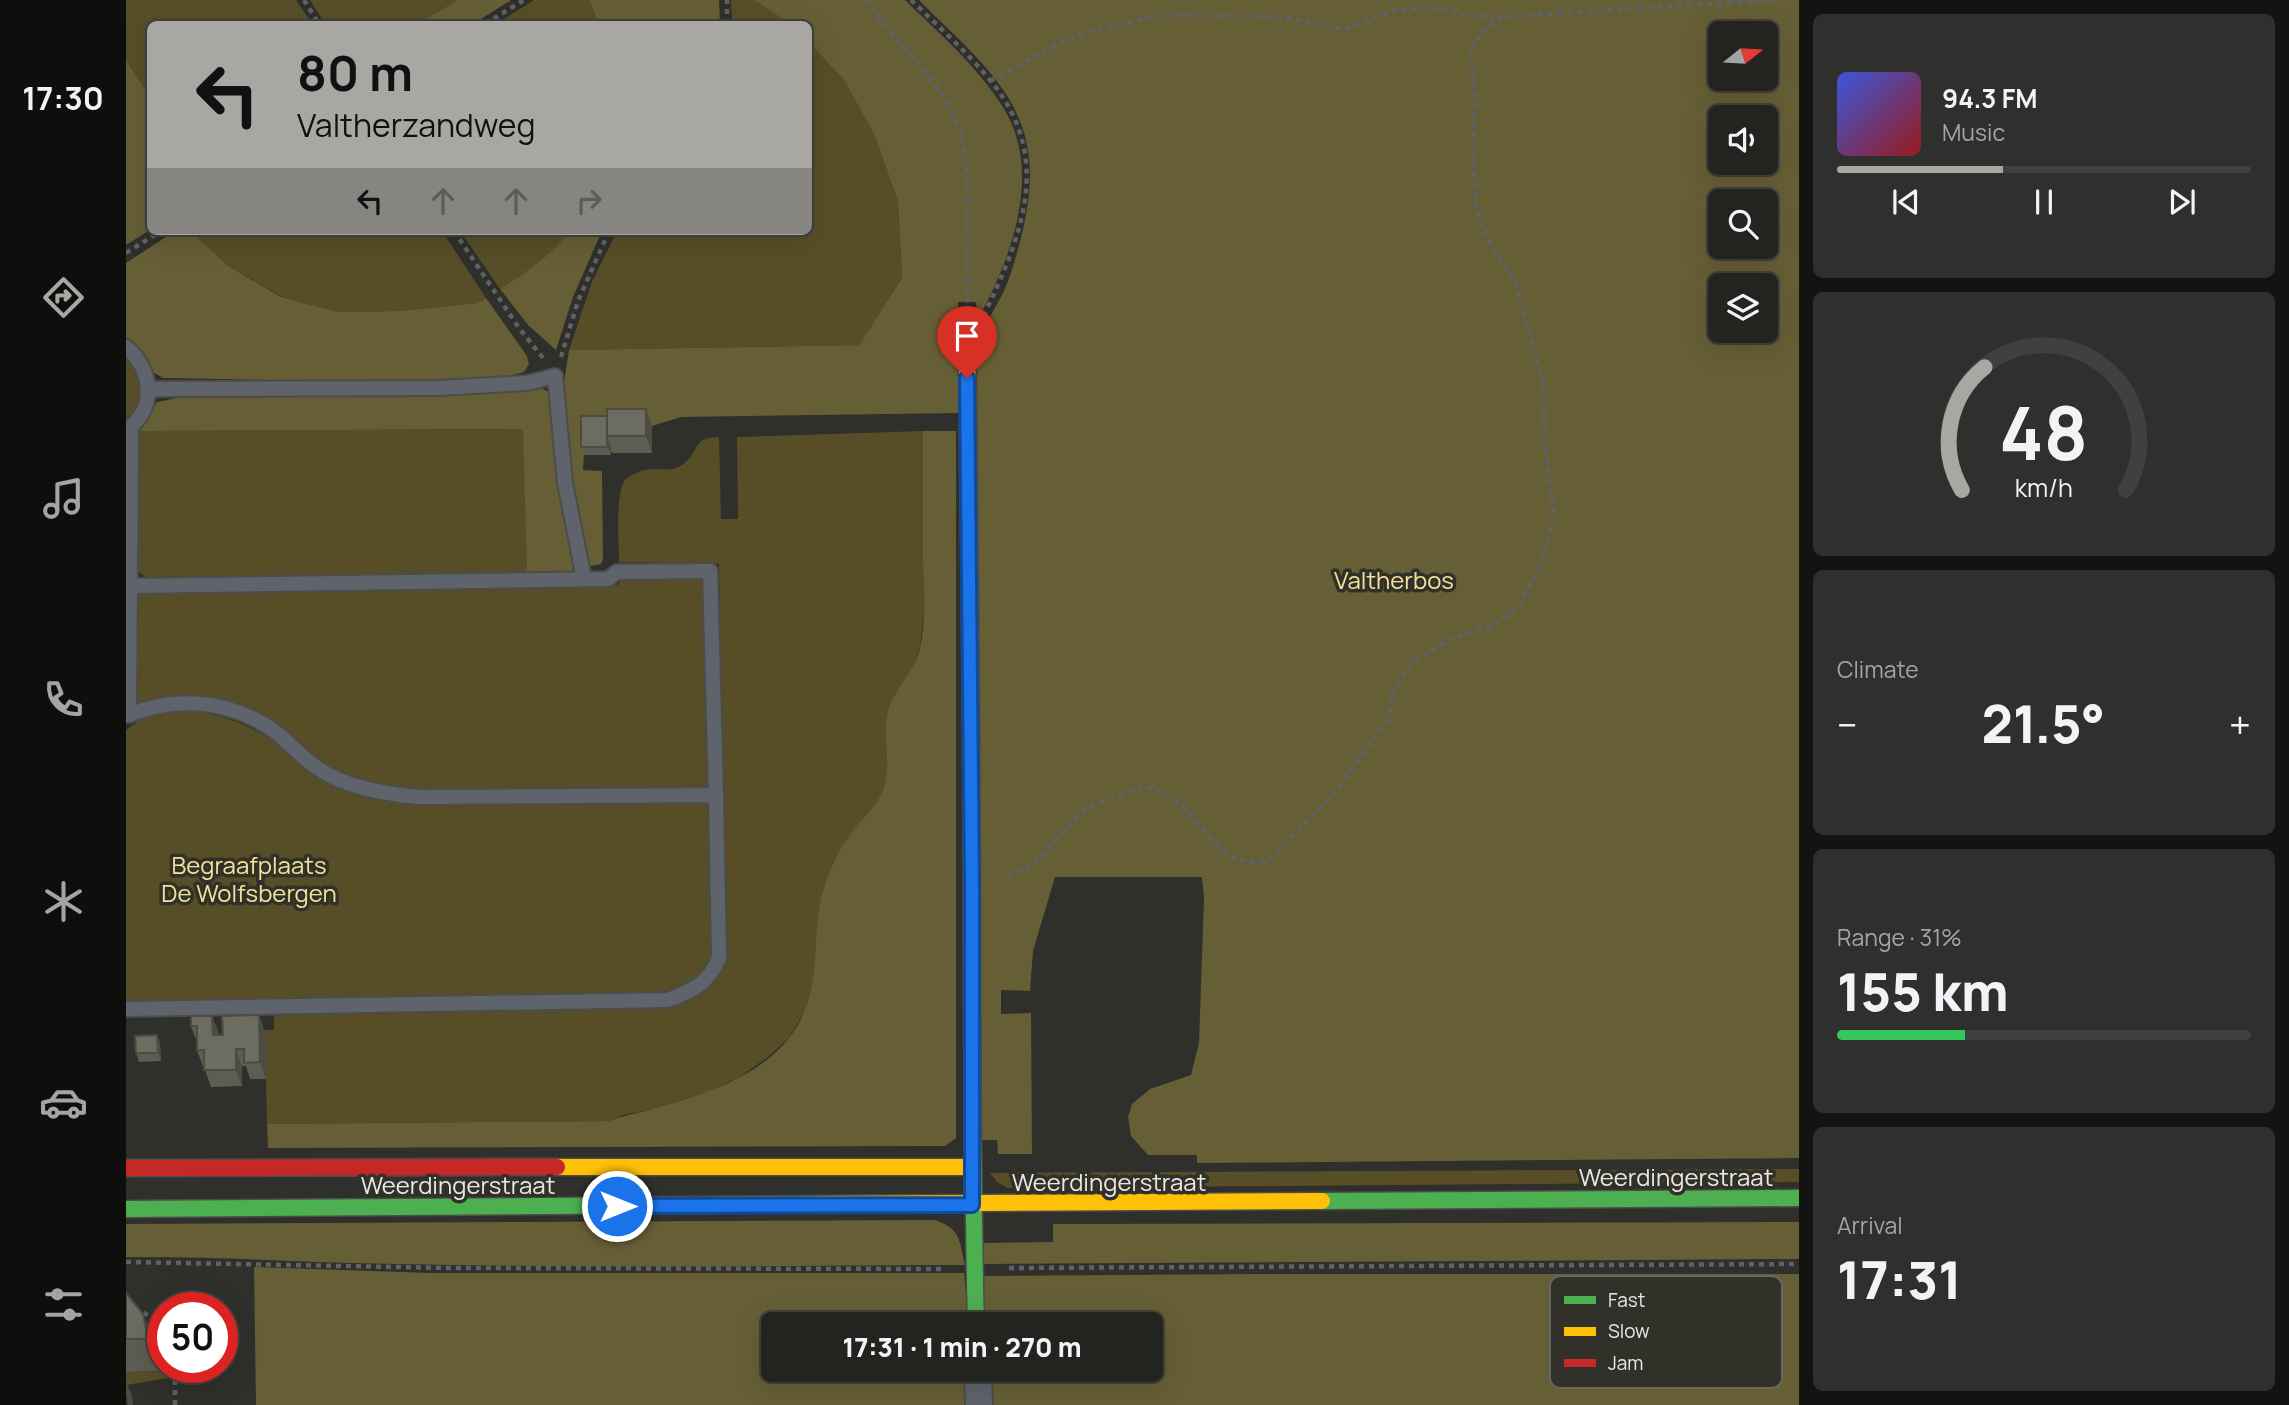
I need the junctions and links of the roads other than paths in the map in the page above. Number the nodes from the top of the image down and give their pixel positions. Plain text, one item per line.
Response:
1 (126, 347) edge
2 (967, 352) road end
3 (149, 389) junction
4 (128, 428) edge
5 (584, 579) junction
6 (130, 586) junction
7 (127, 715) edge
8 (716, 795) junction
9 (126, 1009) edge
10 (972, 1167) junction
11 (126, 1168) edge
12 (1799, 1198) edge
13 (972, 1205) junction
14 (126, 1209) edge
15 (976, 1312) edge
16 (978, 1382) edge
17 (979, 1405) edge

1 - 3 lane
2 - 10 street
3 - 4 lane
3 - 5 lane
4 - 6 lane
5 - 6 lane
5 - 8 lane
6 - 7 lane
7 - 8 lane
8 - 9 lane
10 - 11 street, Weerdingerstraat
10 - 13 street
12 - 13 street, Weerdingerstraat
13 - 14 street, Weerdingerstraat
13 - 15 street
16 - 17 street

